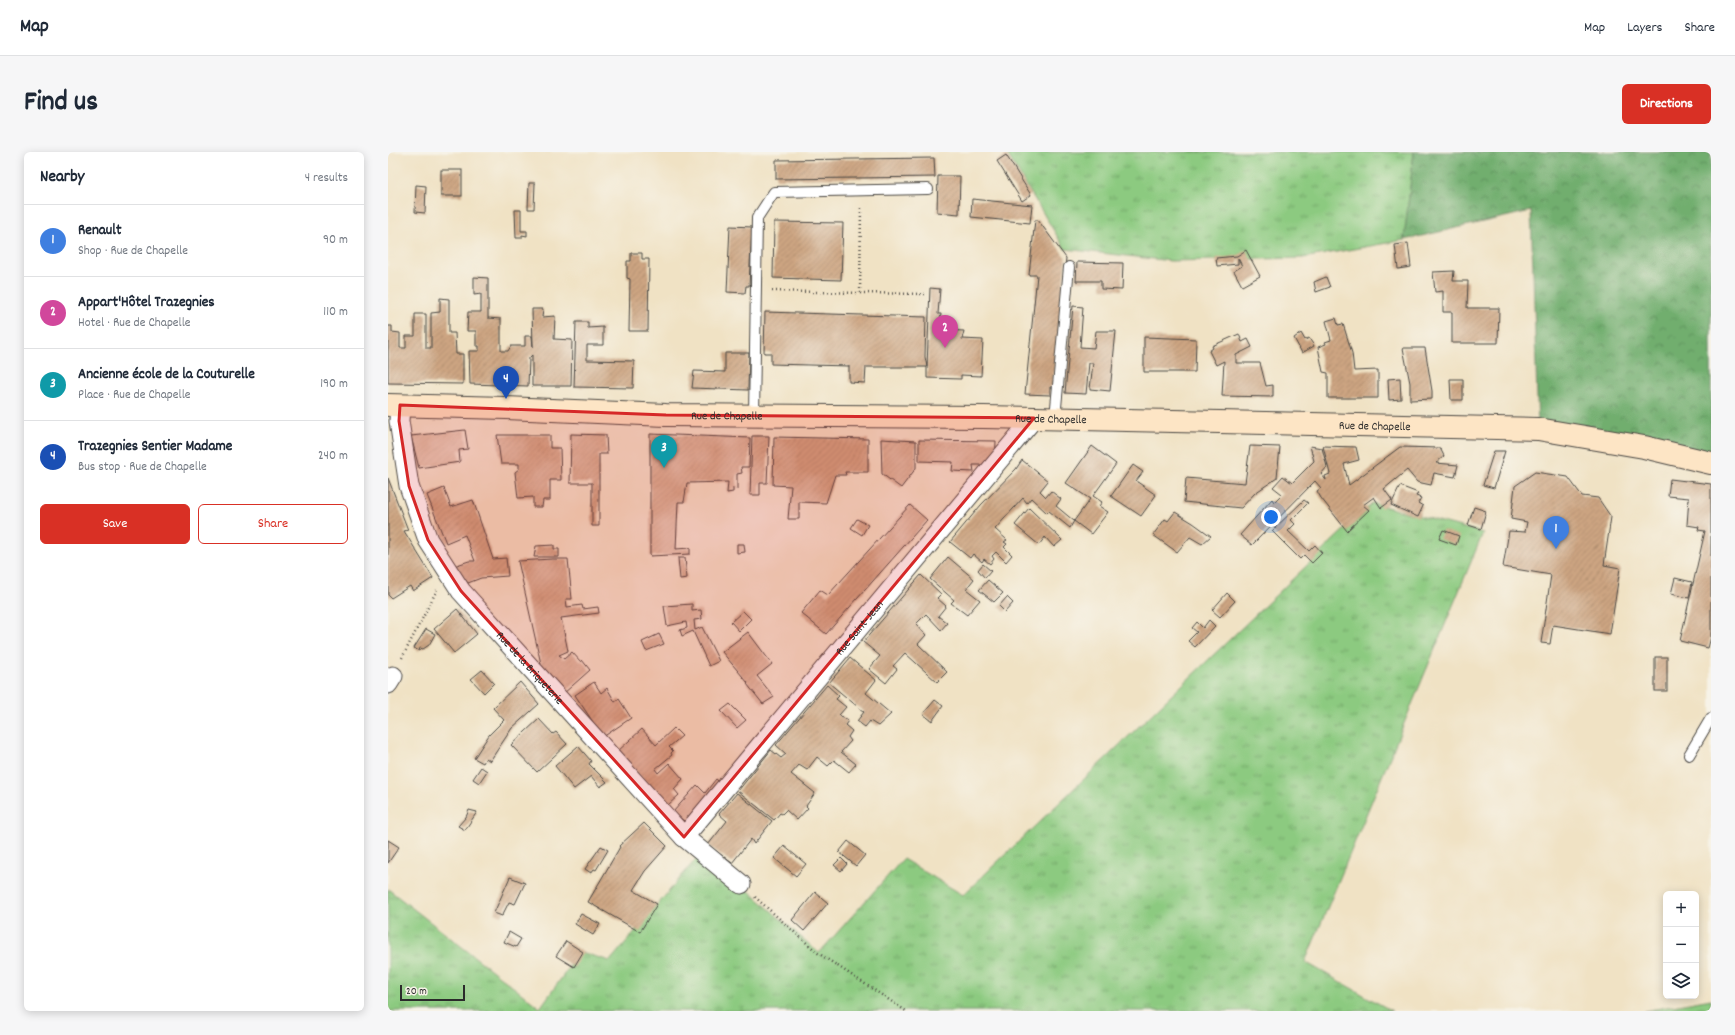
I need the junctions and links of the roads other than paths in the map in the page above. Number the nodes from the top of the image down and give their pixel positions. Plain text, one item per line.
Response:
1 (928, 188) dead end
2 (1069, 267) dead end
3 (394, 405) edge
4 (754, 416) junction
5 (1044, 418) junction
6 (1711, 463) edge
7 (1711, 718) edge
8 (1689, 755) dead end
9 (684, 837) junction
10 (741, 884) road end

1 - 4 lane
2 - 5 lane
3 - 4 main road, Rue de Chapelle
3 - 9 street, Rue de la Briqueterie
4 - 5 main road, Rue de Chapelle
5 - 6 main road, Rue de Chapelle
5 - 9 street, Rue Saint-Jean
7 - 8 lane
9 - 10 street, Rue de la Briqueterie

